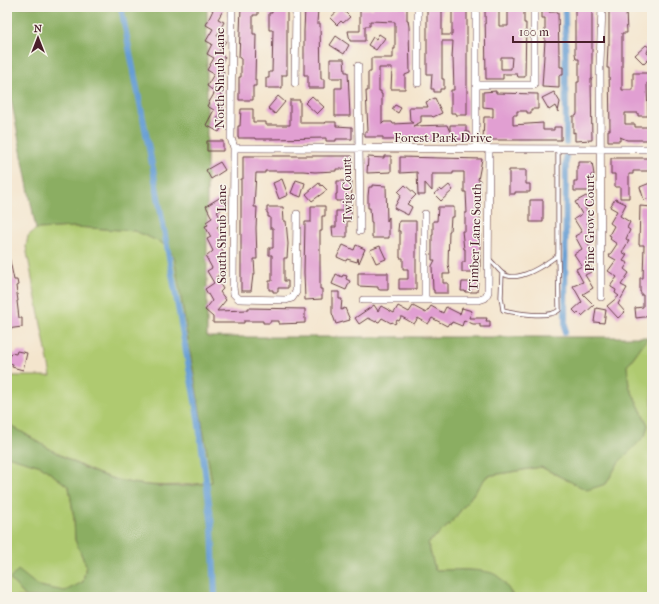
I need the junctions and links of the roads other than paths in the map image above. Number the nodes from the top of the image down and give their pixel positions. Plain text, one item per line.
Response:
1 (232, 7) edge
2 (296, 7) edge
3 (418, 7) edge
4 (476, 7) edge
5 (534, 7) edge
6 (602, 7) edge
7 (358, 66) dead end
8 (295, 83) dead end
9 (418, 83) dead end
10 (476, 85) junction
11 (234, 148) junction
12 (358, 149) junction
13 (476, 149) junction
14 (558, 149) junction
15 (601, 149) junction
16 (652, 149) edge
17 (489, 150) junction
18 (297, 214) dead end
19 (425, 214) dead end
20 (360, 231) dead end
21 (558, 255) junction
22 (489, 258) junction
23 (502, 274) junction
24 (601, 297) dead end
25 (363, 300) dead end
26 (425, 300) junction

1 - 11 street, North Shrub Lane
2 - 8 street
3 - 9 street
4 - 10 street
5 - 10 street
6 - 15 street, Pine Grove Court
7 - 12 street, Twig Court
10 - 13 street
11 - 12 street, Forest Park Drive
11 - 18 street, South Shrub Lane
12 - 13 street, Forest Park Drive
12 - 20 street, Twig Court
13 - 17 street, Forest Park Drive
14 - 15 street, Forest Park Drive
14 - 17 street, Forest Park Drive
14 - 21 lane
15 - 16 street, Forest Park Drive
15 - 24 street, Pine Grove Court
17 - 22 street, Timber Lane South
19 - 26 street
21 - 23 lane
21 - 23 lane
22 - 23 lane
22 - 26 street, Timber Lane South
25 - 26 street, Timber Lane South

